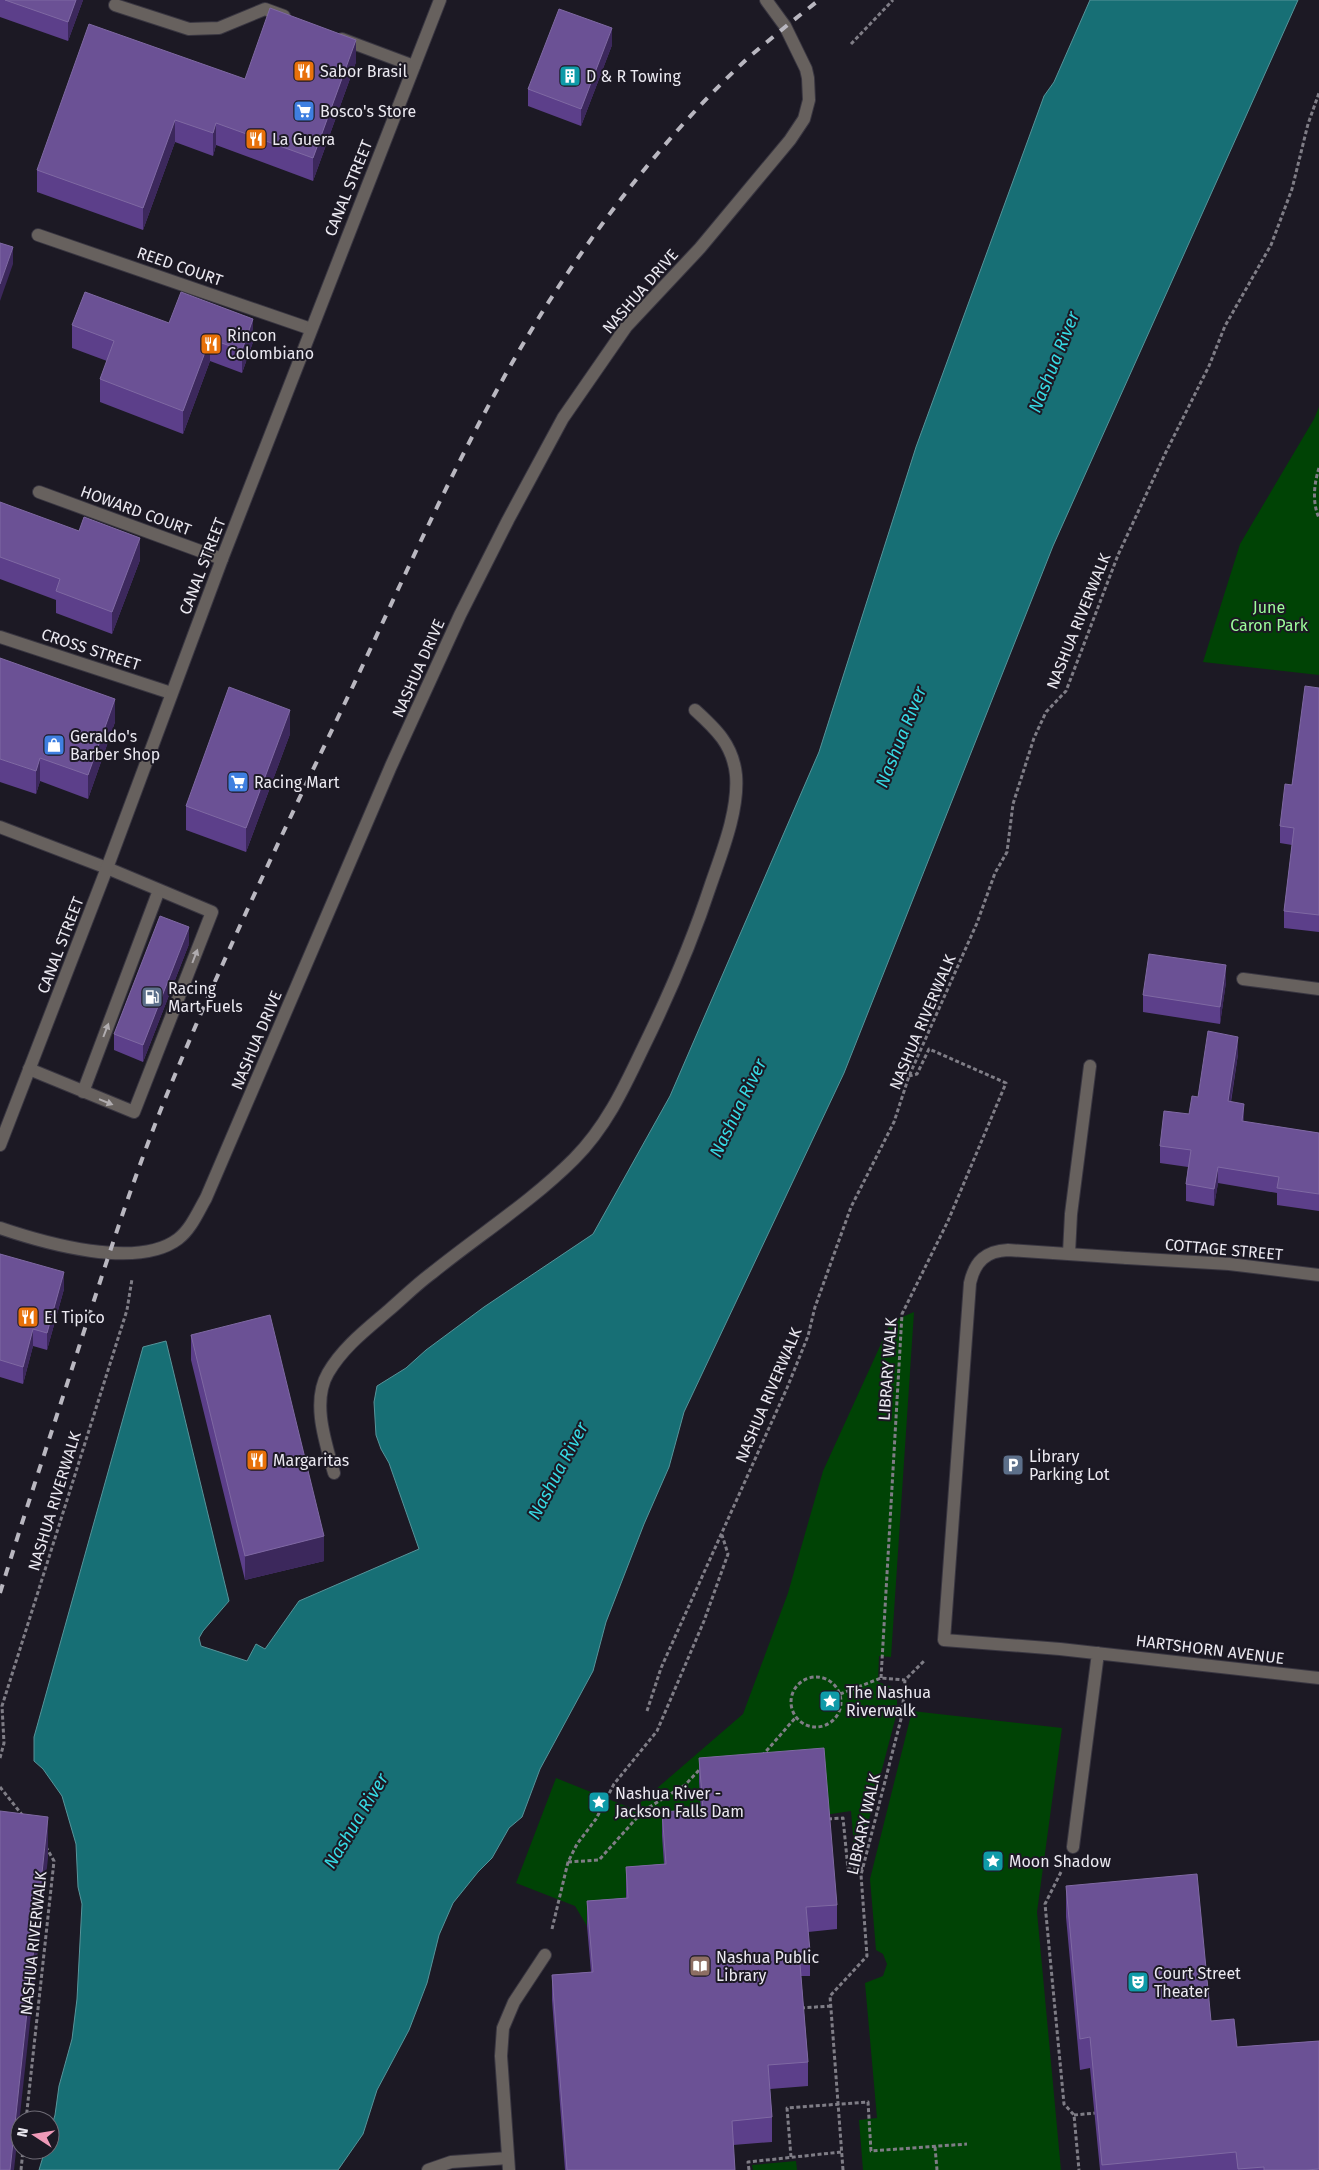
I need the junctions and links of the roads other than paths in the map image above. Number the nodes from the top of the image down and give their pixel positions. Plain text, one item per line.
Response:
1 (440, 0) edge
2 (766, 0) edge
3 (115, 6) dead end
4 (299, 22) edge
5 (334, 36) edge
6 (414, 66) junction
7 (38, 234) dead end
8 (311, 329) junction
9 (39, 492) dead end
10 (222, 559) junction
11 (0, 637) edge
12 (171, 693) junction
13 (695, 710) dead end
14 (0, 827) edge
15 (107, 868) junction
16 (159, 890) junction
17 (1243, 979) dead end
18 (1319, 989) edge
19 (1090, 1066) dead end
20 (29, 1069) junction
21 (83, 1092) junction
22 (0, 1145) edge
23 (0, 1228) edge
24 (1069, 1253) junction
25 (1319, 1275) edge
26 (334, 1473) dead end
27 (944, 1640) joint
28 (1098, 1653) junction
29 (1319, 1678) edge
30 (1073, 1847) road end
31 (545, 1955) road end
32 (509, 2164) edge
33 (428, 2170) edge

1 - 6 street, CANAL STREET
2 - 23 street, NASHUA DRIVE
3 - 4 street
5 - 6 street
6 - 8 street, CANAL STREET
7 - 8 street, REED COURT
8 - 10 street, CANAL STREET
9 - 10 street, HOWARD COURT
10 - 12 street, CANAL STREET
11 - 12 street, CROSS STREET
12 - 15 street, CANAL STREET
13 - 26 street
14 - 15 street
15 - 16 street
15 - 20 street, CANAL STREET
21 -> 16 street
21 -> 16 street
17 - 18 street
19 - 24 street
20 - 21 street
20 - 22 street, CANAL STREET
24 - 25 street, COTTAGE STREET
24 - 27 street, COTTAGE STREET
27 - 28 street, HARTSHORN AVENUE
28 - 29 street, HARTSHORN AVENUE
28 - 30 street
31 - 32 street
32 - 33 street

